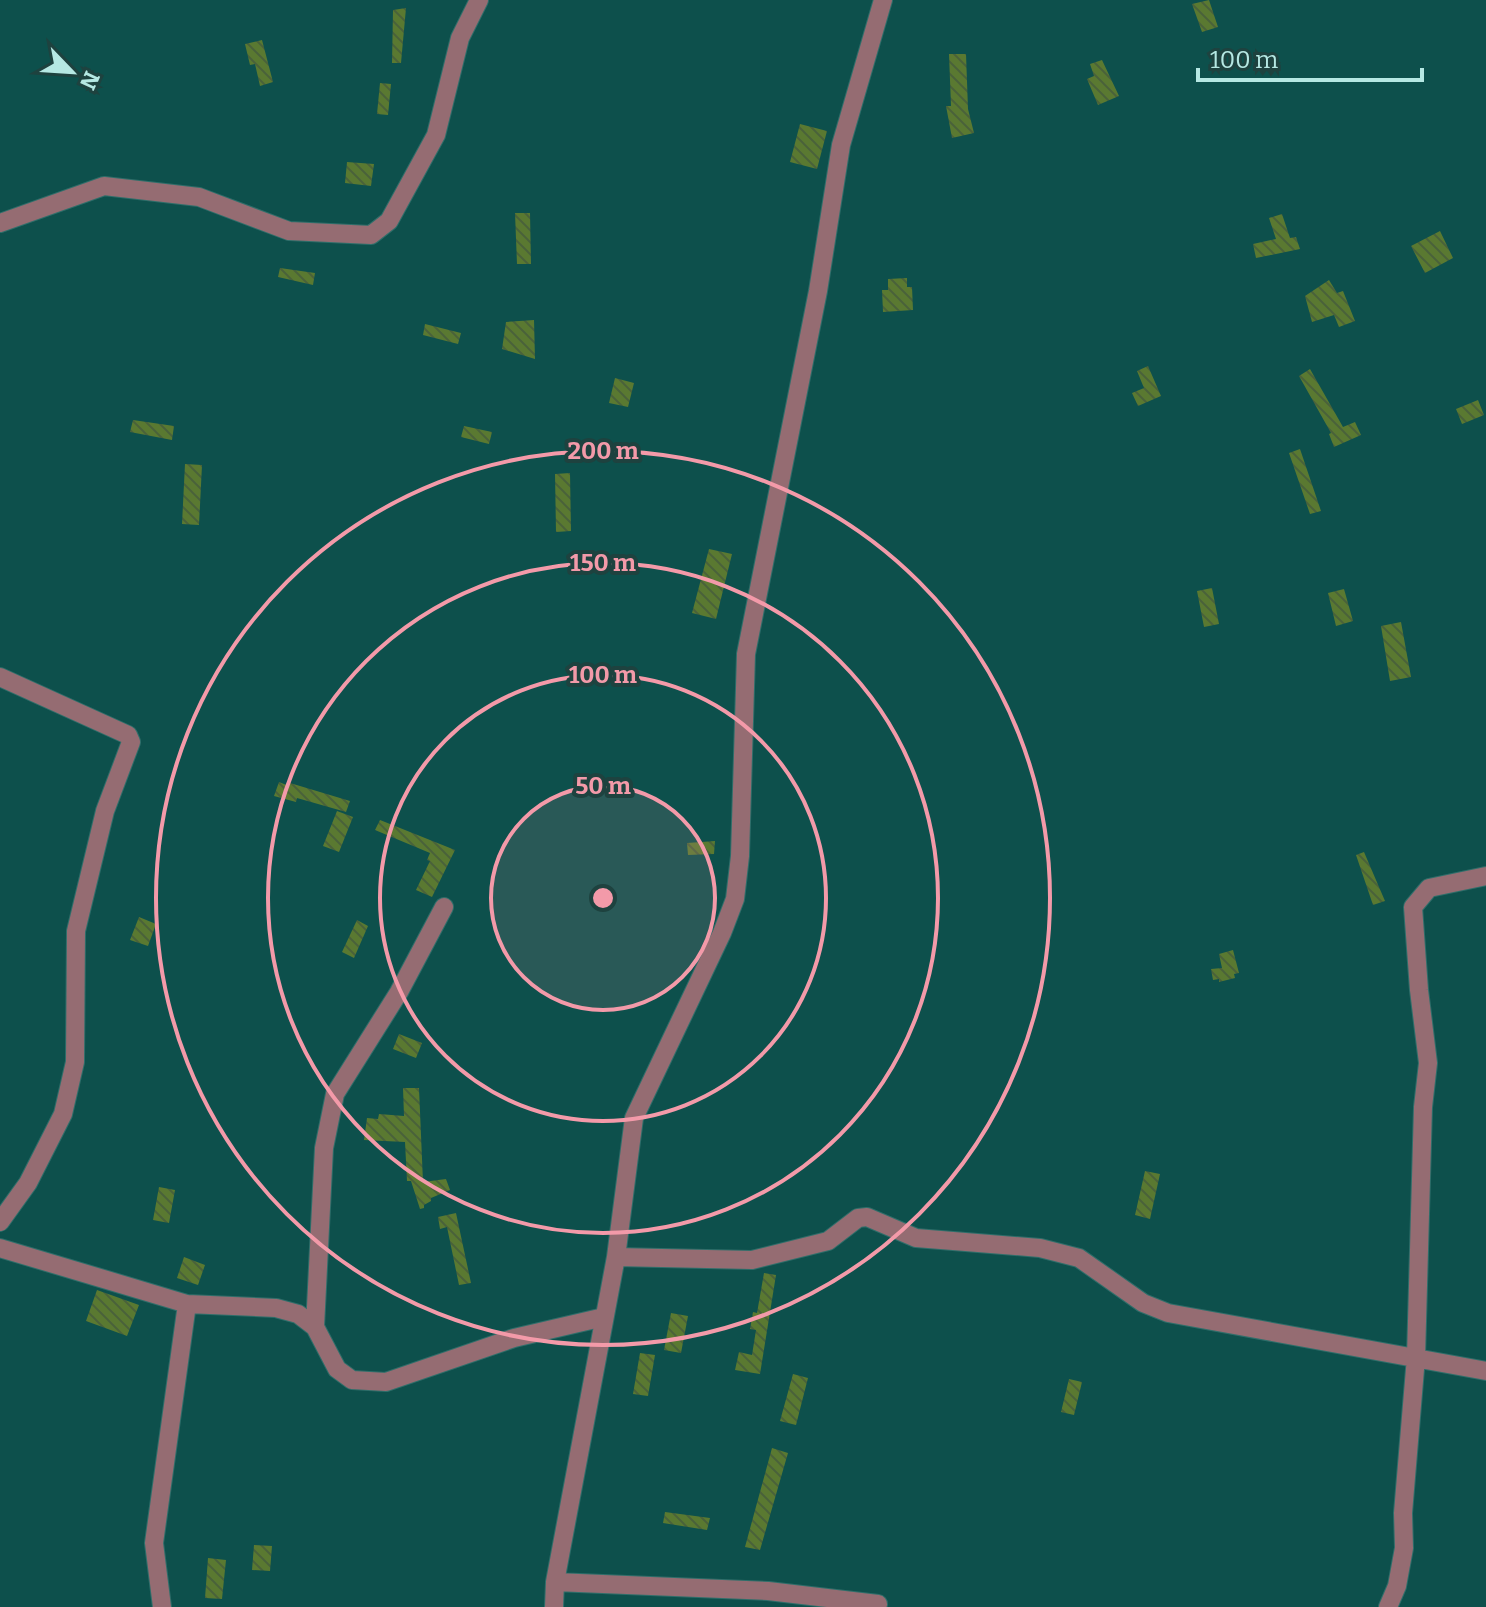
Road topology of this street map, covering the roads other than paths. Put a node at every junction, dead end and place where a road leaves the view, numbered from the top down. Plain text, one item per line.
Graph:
1 (479, 0) edge
2 (883, 0) edge
3 (0, 223) edge
4 (0, 677) edge
5 (1486, 876) edge
6 (444, 907) dead end
7 (0, 1222) edge
8 (0, 1248) edge
9 (616, 1257) junction
10 (187, 1304) junction
11 (604, 1317) junction
12 (315, 1327) junction
13 (1416, 1357) junction
14 (1486, 1371) edge
15 (555, 1582) junction
16 (878, 1604) dead end
17 (162, 1607) edge
18 (554, 1607) edge
19 (1388, 1607) edge

1 - 3 street
2 - 9 street
4 - 7 street
5 - 13 street
6 - 12 street
8 - 10 street
9 - 11 street
9 - 13 street
10 - 12 street
10 - 17 street
11 - 12 street
11 - 15 street
13 - 14 street
13 - 19 street
15 - 16 street
15 - 18 street

